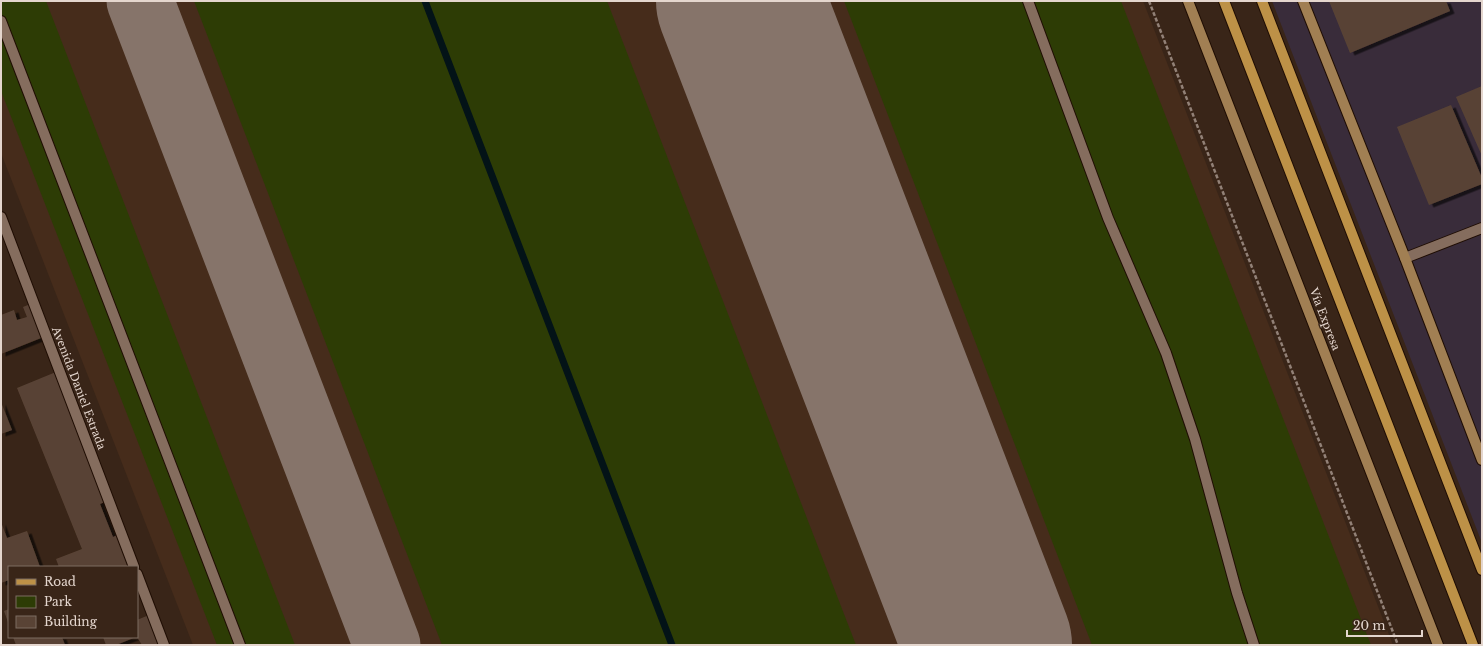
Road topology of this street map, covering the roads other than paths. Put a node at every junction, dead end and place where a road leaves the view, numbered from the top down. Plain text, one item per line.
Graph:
1 (1028, 1) edge
2 (1188, 1) edge
3 (1224, 1) edge
4 (1262, 1) edge
5 (1303, 1) edge
6 (1, 21) edge
7 (1, 217) edge
8 (1482, 228) edge
9 (4, 233) edge
10 (1405, 258) junction
11 (1482, 460) edge
12 (134, 566) edge
13 (1482, 570) edge
14 (138, 577) edge
15 (164, 645) edge
16 (240, 645) edge
17 (1254, 645) edge
18 (1438, 645) edge
19 (1473, 645) edge

1 - 17 street
2 - 18 main road, Vía Expresa
3 - 19 main road, Vía Expresa
4 - 13 main road
5 - 10 main road
6 - 16 street
7 - 9 street, Avenida Daniel Estrada
8 - 10 street
9 - 12 street, Avenida Daniel Estrada
10 - 11 main road
14 - 15 street

